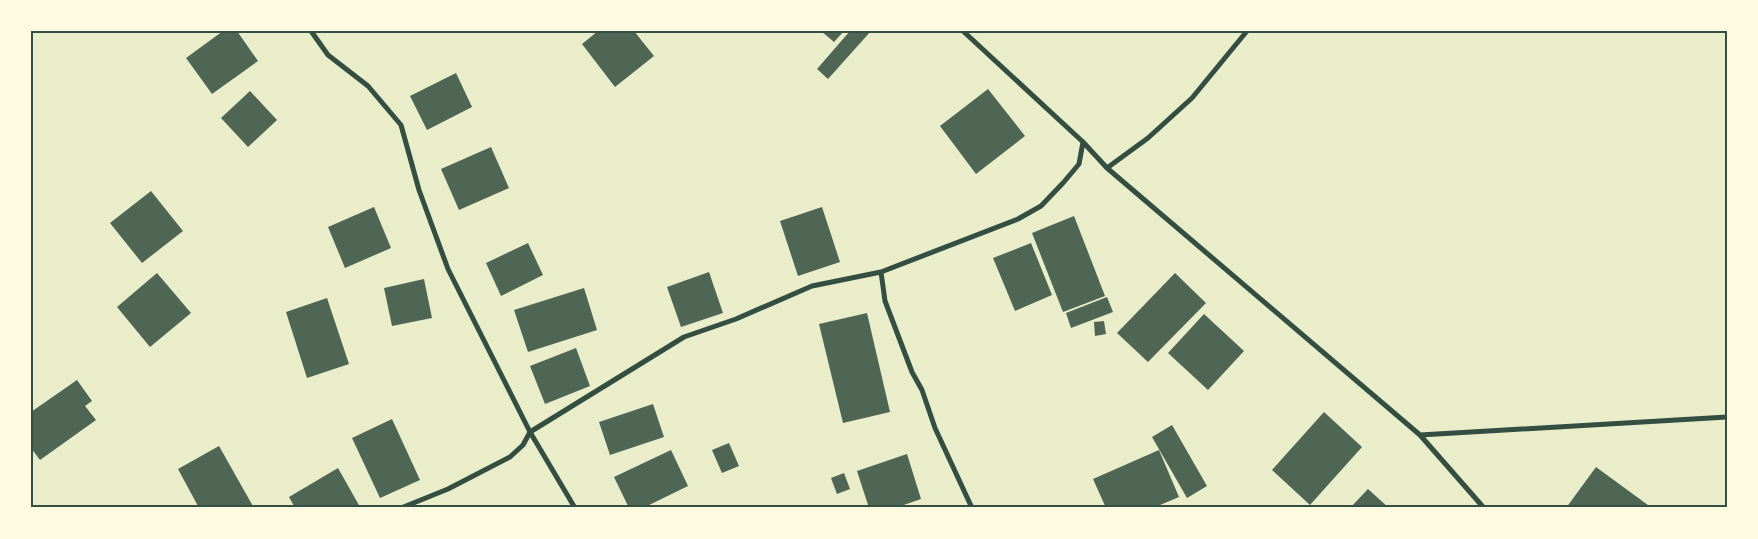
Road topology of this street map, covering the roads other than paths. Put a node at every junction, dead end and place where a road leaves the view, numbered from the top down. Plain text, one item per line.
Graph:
1 (310, 31) edge
2 (963, 31) edge
3 (1247, 31) edge
4 (1083, 142) junction
5 (1107, 168) junction
6 (881, 272) junction
7 (1727, 417) edge
8 (530, 432) junction
9 (1420, 435) junction
10 (401, 508) edge
11 (575, 508) edge
12 (972, 508) edge
13 (1484, 508) edge

1 - 8 street
2 - 4 street
3 - 5 street
4 - 5 street
4 - 6 street
5 - 9 street
6 - 8 street
6 - 12 street
7 - 9 street
8 - 10 street
8 - 11 street
9 - 13 street

